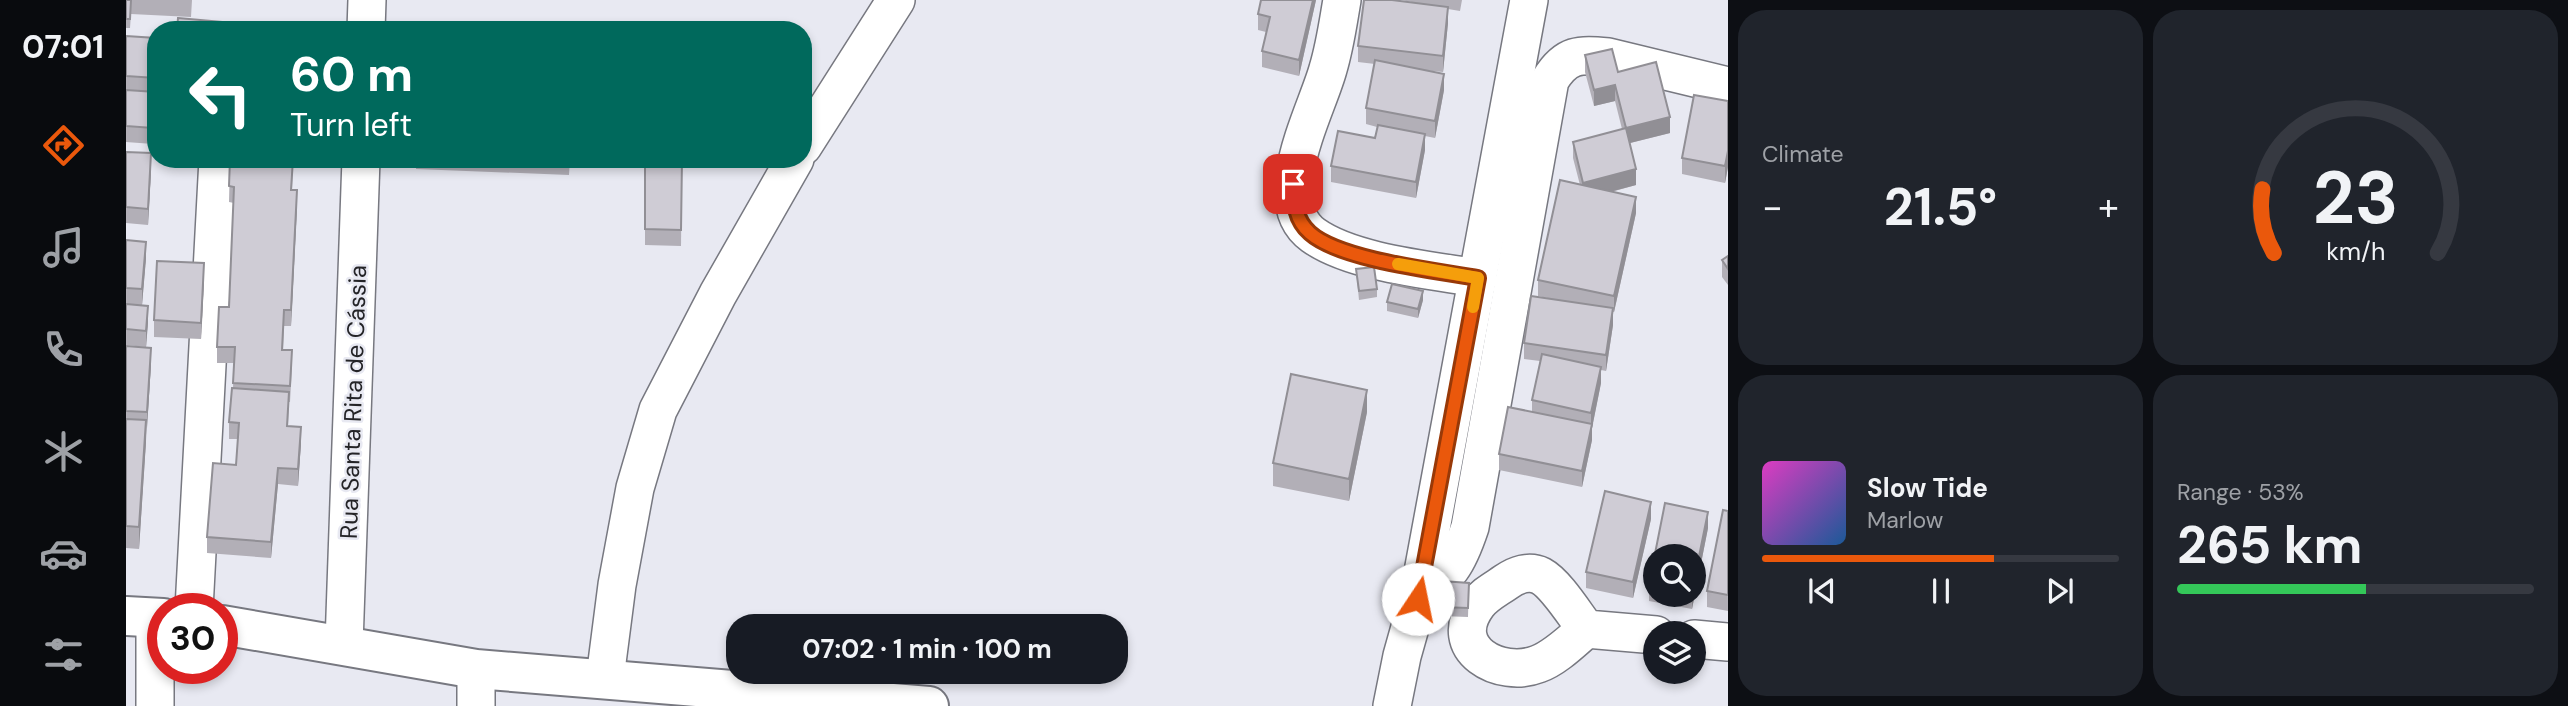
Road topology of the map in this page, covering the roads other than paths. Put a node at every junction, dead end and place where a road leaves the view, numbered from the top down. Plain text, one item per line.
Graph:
1 (367, 0) edge
2 (896, 0) edge
3 (1342, 0) edge
4 (1529, 0) edge
5 (366, 21) edge
6 (1728, 86) edge
7 (812, 132) edge
8 (218, 168) edge
9 (361, 168) edge
10 (790, 168) edge
11 (1478, 278) junction
12 (195, 593) edge
13 (1418, 599) junction
14 (238, 628) edge
15 (1586, 629) dead end
16 (1643, 634) edge
17 (1706, 640) edge
18 (1728, 642) edge
19 (344, 645) junction
20 (605, 678) junction
21 (153, 684) edge
22 (476, 687) edge
23 (796, 700) edge
24 (155, 706) edge
25 (929, 706) edge
26 (1392, 706) edge

1 - 5 street
2 - 7 street
3 - 11 street
4 - 11 street
6 - 13 street
8 - 12 street
9 - 19 street, Rua Santa Rita de Cássia
10 - 20 street
11 - 13 street
13 - 26 street
14 - 19 street
15 - 16 street
17 - 18 street
19 - 22 street
20 - 22 street
20 - 23 street
21 - 24 street
23 - 25 street

